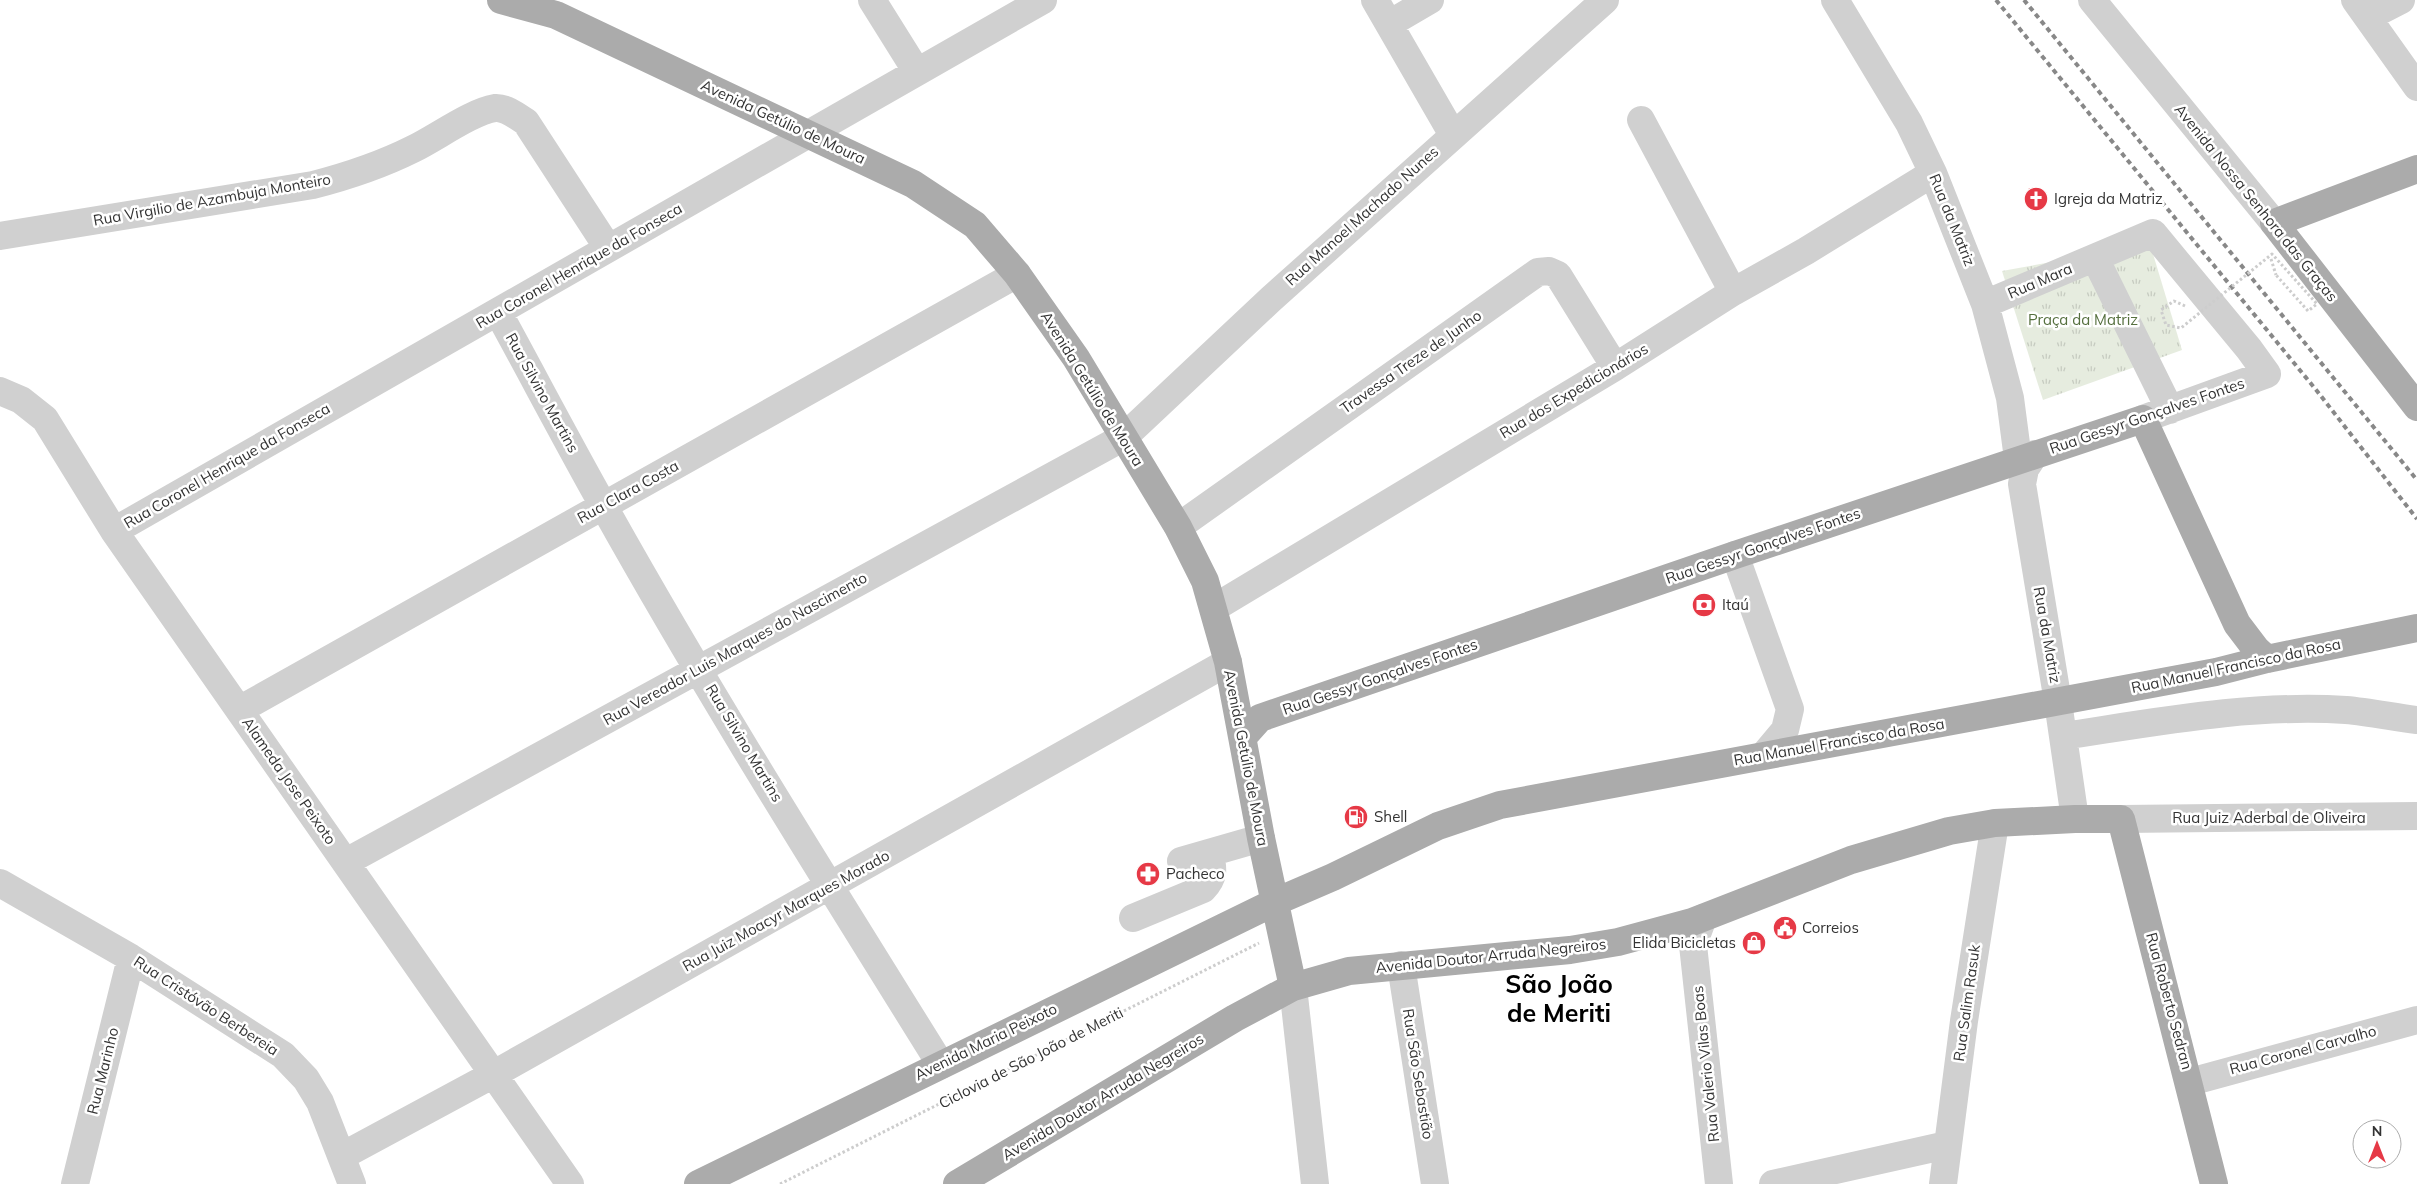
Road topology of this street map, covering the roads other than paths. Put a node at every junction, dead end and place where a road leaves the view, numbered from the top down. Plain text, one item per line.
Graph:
1 (501, 0) edge
2 (872, 0) edge
3 (1043, 0) edge
4 (1375, 0) edge
5 (1430, 0) edge
6 (1605, 0) edge
7 (1835, 0) edge
8 (2092, 0) edge
9 (2401, 0) edge
10 (2362, 9) edge
11 (1389, 24) junction
12 (917, 72) junction
13 (2417, 87) edge
14 (1641, 120) dead end
15 (810, 135) junction
16 (1453, 135) junction
17 (2417, 169) edge
18 (1933, 173) junction
19 (2274, 223) junction
20 (0, 236) edge
21 (608, 248) junction
22 (2095, 258) junction
23 (1017, 274) junction
24 (1733, 292) junction
25 (1985, 304) junction
26 (498, 312) junction
27 (1615, 367) junction
28 (2267, 374) joint
29 (0, 391) edge
30 (2417, 407) edge
31 (2170, 410) junction
32 (2143, 419) junction
33 (1124, 437) junction
34 (2026, 457) junction
35 (603, 506) junction
36 (1178, 527) junction
37 (114, 531) junction
38 (1735, 555) junction
39 (1214, 608) junction
40 (2237, 624) junction
41 (2417, 628) edge
42 (2267, 659) junction
43 (1228, 662) junction
44 (699, 668) junction
45 (2216, 672) junction
46 (2058, 702) junction
47 (239, 710) junction
48 (1247, 720) junction
49 (2417, 720) edge
50 (2063, 736) junction
51 (1764, 756) junction
52 (2417, 816) edge
53 (2075, 818) junction
54 (2121, 819) junction
55 (1995, 823) junction
56 (1261, 838) junction
57 (1210, 853) junction
58 (1181, 861) dead end
59 (346, 862) junction
60 (0, 883) edge
61 (830, 886) junction
62 (1275, 902) junction
63 (1133, 918) dead end
64 (1684, 936) junction
65 (131, 958) junction
66 (1401, 965) junction
67 (1293, 987) junction
68 (2414, 1027) edge
69 (940, 1064) junction
70 (494, 1074) junction
71 (2190, 1082) junction
72 (1947, 1145) junction
73 (342, 1156) junction
74 (75, 1184) edge
75 (352, 1184) edge
76 (570, 1184) edge
77 (698, 1184) edge
78 (956, 1184) edge
79 (1315, 1184) edge
80 (1435, 1184) edge
81 (1719, 1184) edge
82 (1773, 1184) edge
83 (1943, 1184) edge
84 (2214, 1184) edge

1 - 15 main road, Avenida Getúlio de Moura
2 - 12 street
3 - 12 street, Rua Coronel Henrique da Fonseca
4 - 11 street
5 - 11 street
6 - 16 street, Rua Manoel Machado Nunes
7 - 18 street, Rua da Matriz
8 - 19 street, Avenida Nossa Senhora das Graças
9 - 10 street
10 - 13 street
11 - 16 street
12 - 15 street, Rua Coronel Henrique da Fonseca
14 - 24 street
15 - 21 street, Rua Coronel Henrique da Fonseca
15 - 23 main road, Avenida Getúlio de Moura
16 - 33 street, Rua Manoel Machado Nunes
17 - 19 main road
18 - 24 street, Rua dos Expedicionários
18 - 25 street, Rua da Matriz
19 - 30 main road, Avenida Nossa Senhora das Graças
20 - 21 street, Rua Virgilio de Azambuja Monteiro
21 - 26 street, Rua Coronel Henrique da Fonseca
22 - 25 street, Rua Mara
22 - 28 street, Rua Mara
22 - 31 street
23 - 33 main road, Avenida Getúlio de Moura
23 - 35 street, Rua Clara Costa
24 - 27 street, Rua dos Expedicionários
25 - 34 street, Rua da Matriz
26 - 35 street, Rua Silvino Martins
26 - 37 street, Rua Coronel Henrique da Fonseca
27 - 36 street, Travessa Treze de Junho
27 - 39 street, Rua dos Expedicionários
28 - 31 street, Rua Gessyr Gonçalves Fontes
29 - 37 street, Alameda Jose Peixoto
31 - 32 street, Rua Gessyr Gonçalves Fontes
32 - 34 main road, Rua Gessyr Gonçalves Fontes
32 - 40 main road
33 - 36 main road, Avenida Getúlio de Moura
33 - 44 street, Rua Vereador Luis Marques do Nascimento
34 - 38 main road, Rua Gessyr Gonçalves Fontes
34 - 46 street, Rua da Matriz
35 - 44 street, Rua Silvino Martins
35 - 47 street, Rua Clara Costa
36 - 39 main road, Avenida Getúlio de Moura
37 - 47 street, Alameda Jose Peixoto
38 - 48 main road, Rua Gessyr Gonçalves Fontes
38 - 51 street
39 - 43 main road, Avenida Getúlio de Moura
40 - 42 main road
40 - 45 main road
41 - 42 main road, Rua Manuel Francisco da Rosa
42 - 45 main road, Rua Manuel Francisco da Rosa
43 - 48 main road, Avenida Getúlio de Moura
43 - 61 street, Rua Juiz Moacyr Marques Morado
44 - 59 street, Rua Vereador Luis Marques do Nascimento
44 - 61 street, Rua Silvino Martins
45 - 46 main road, Rua Manuel Francisco da Rosa
46 - 50 street, Rua da Matriz
46 - 51 main road, Rua Manuel Francisco da Rosa
47 - 59 street, Alameda Jose Peixoto
48 - 56 main road, Avenida Getúlio de Moura
49 - 50 street
50 - 53 street, Rua da Matriz
51 - 62 main road, Rua Manuel Francisco da Rosa
52 - 54 street, Rua Juiz Aderbal de Oliveira
53 - 54 main road, Avenida Doutor Arruda Negreiros
53 - 55 main road, Avenida Doutor Arruda Negreiros
54 - 71 main road, Rua Roberto Sedran
55 - 64 main road, Avenida Doutor Arruda Negreiros
55 - 72 street, Rua Salim Rasuk
56 - 57 street
56 - 62 main road, Avenida Getúlio de Moura
57 - 58 street
57 - 63 street
59 - 70 street, Alameda Jose Peixoto
60 - 65 street, Rua Cristóvão Berbereia
61 - 69 street, Rua Silvino Martins
61 - 70 street, Rua Juiz Moacyr Marques Morado
62 - 67 main road, Avenida Getúlio de Moura
62 - 69 main road, Avenida Maria Peixoto
64 - 66 main road, Avenida Doutor Arruda Negreiros
64 - 81 street, Rua Valerio Vilas Boas
65 - 73 street, Rua Cristóvão Berbereia
65 - 74 street, Rua Marinho
66 - 67 main road, Avenida Doutor Arruda Negreiros
66 - 80 street, Rua São Sebastião
67 - 78 main road, Avenida Doutor Arruda Negreiros
67 - 79 street
68 - 71 street, Rua Coronel Carvalho
69 - 77 main road, Avenida Maria Peixoto
70 - 73 street, Rua Juiz Moacyr Marques Morado
70 - 76 street, Alameda Jose Peixoto
71 - 84 main road, Rua Roberto Sedran
72 - 82 street
72 - 83 street, Rua Salim Rasuk
73 - 75 street, Rua Cristóvão Berbereia

